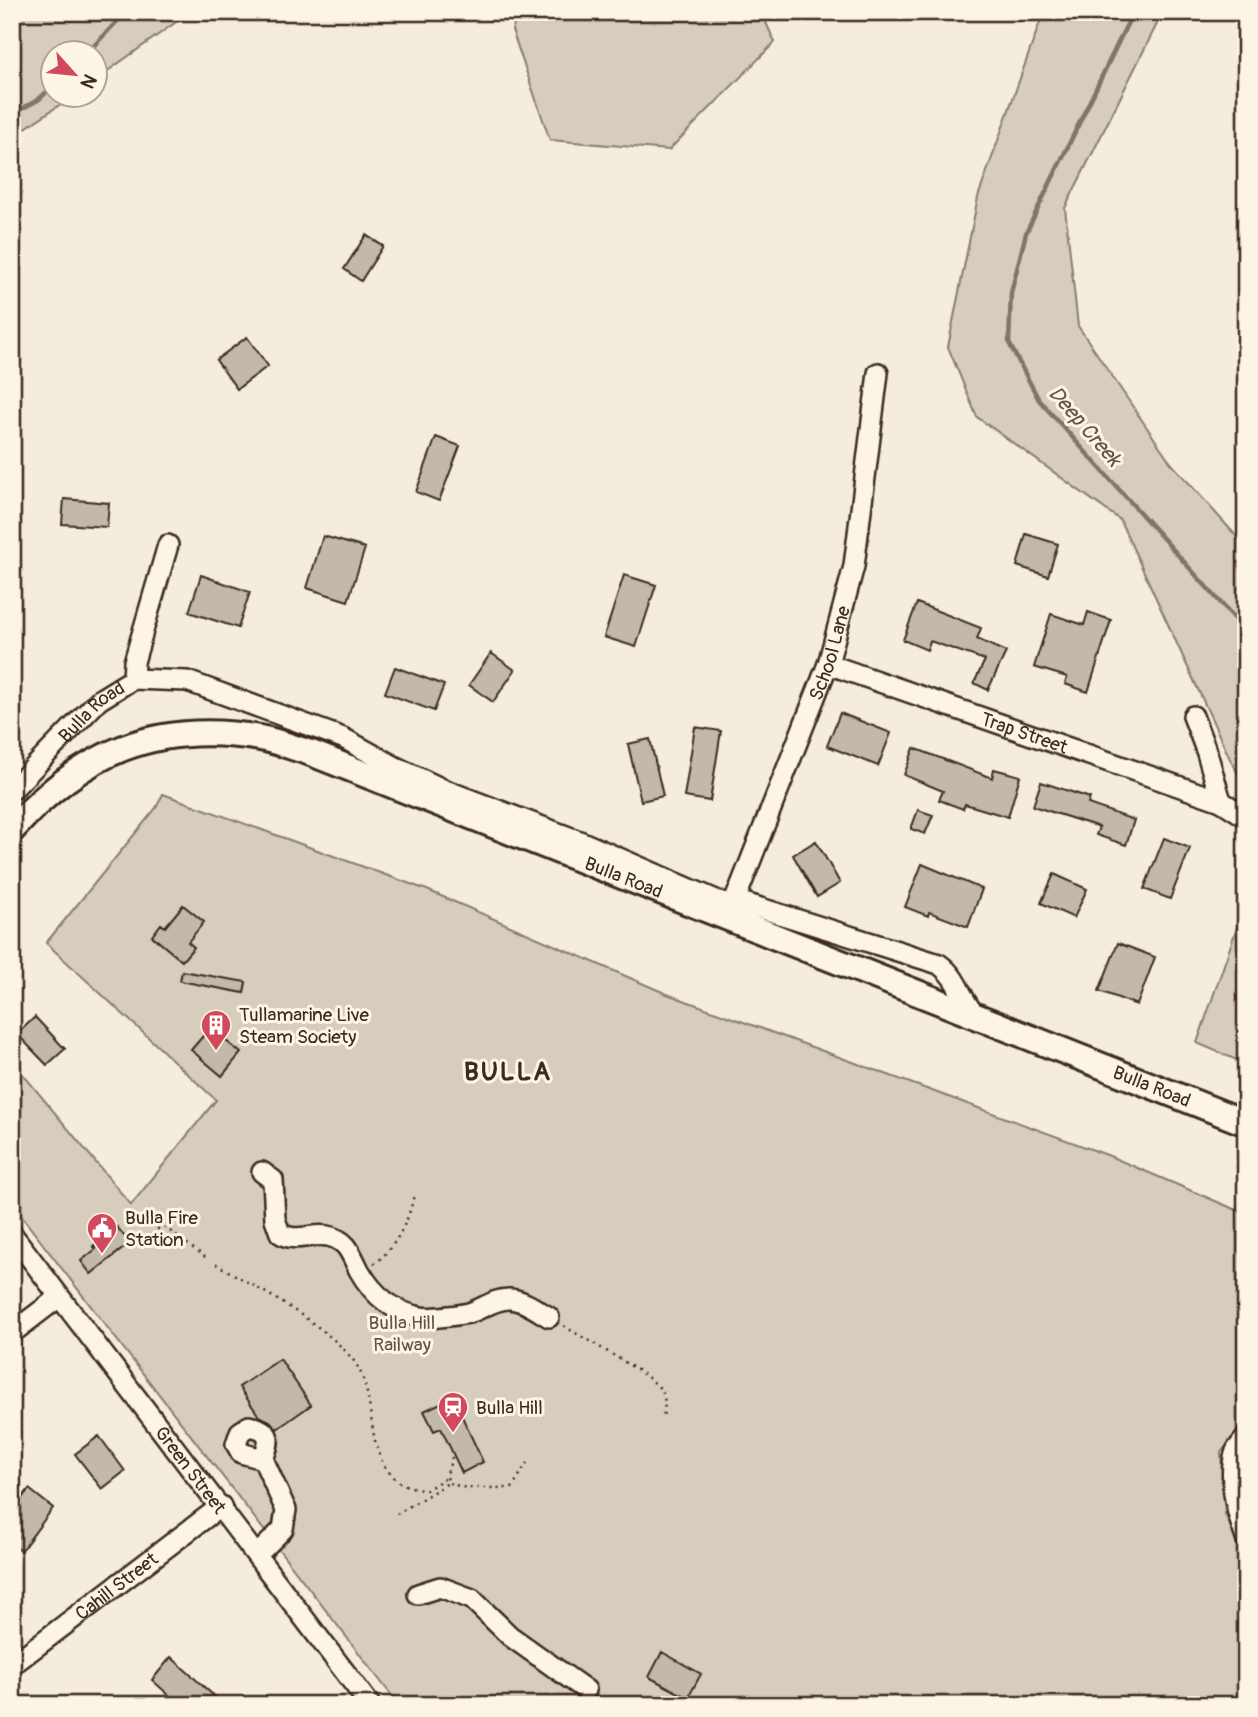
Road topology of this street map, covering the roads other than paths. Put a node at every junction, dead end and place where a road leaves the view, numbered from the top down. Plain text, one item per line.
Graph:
1 (878, 373) dead end
2 (168, 545) dead end
3 (828, 664) junction
4 (133, 679) junction
5 (1193, 716) dead end
6 (1207, 753) junction
7 (1182, 787) junction
8 (12, 790) edge
9 (1221, 800) junction
10 (1246, 817) edge
11 (12, 830) edge
12 (732, 909) junction
13 (939, 964) junction
14 (972, 978) dead end
15 (977, 1017) junction
16 (1246, 1123) edge
17 (262, 1172) dead end
18 (12, 1234) edge
19 (59, 1297) junction
20 (549, 1317) road end
21 (12, 1333) edge
22 (1246, 1438) edge
23 (263, 1459) dead end
24 (221, 1506) junction
25 (1246, 1538) edge
26 (257, 1555) junction
27 (418, 1594) dead end
28 (12, 1665) edge
29 (586, 1690) dead end
30 (370, 1705) edge

1 - 3 street, School Lane
2 - 4 street
3 - 7 street, Trap Street
3 - 12 street, School Lane
4 - 8 street, Bulla Road
4 - 12 street, Bulla Road
5 - 6 street
6 - 7 street
6 - 9 street
7 - 9 street, Trap Street
9 - 10 street, Trap Street
11 - 12 main road, Bulla Road
12 - 13 street
12 - 15 main road, Bulla Road
13 - 14 street
13 - 15 street
15 - 16 main road, Bulla Road
17 - 20 street
18 - 19 street, Green Street
19 - 21 street
19 - 24 street, Green Street
22 - 25 street
23 - 26 street
24 - 26 street, Green Street
24 - 28 street, Cahill Street
26 - 30 street, Green Street
27 - 29 street

